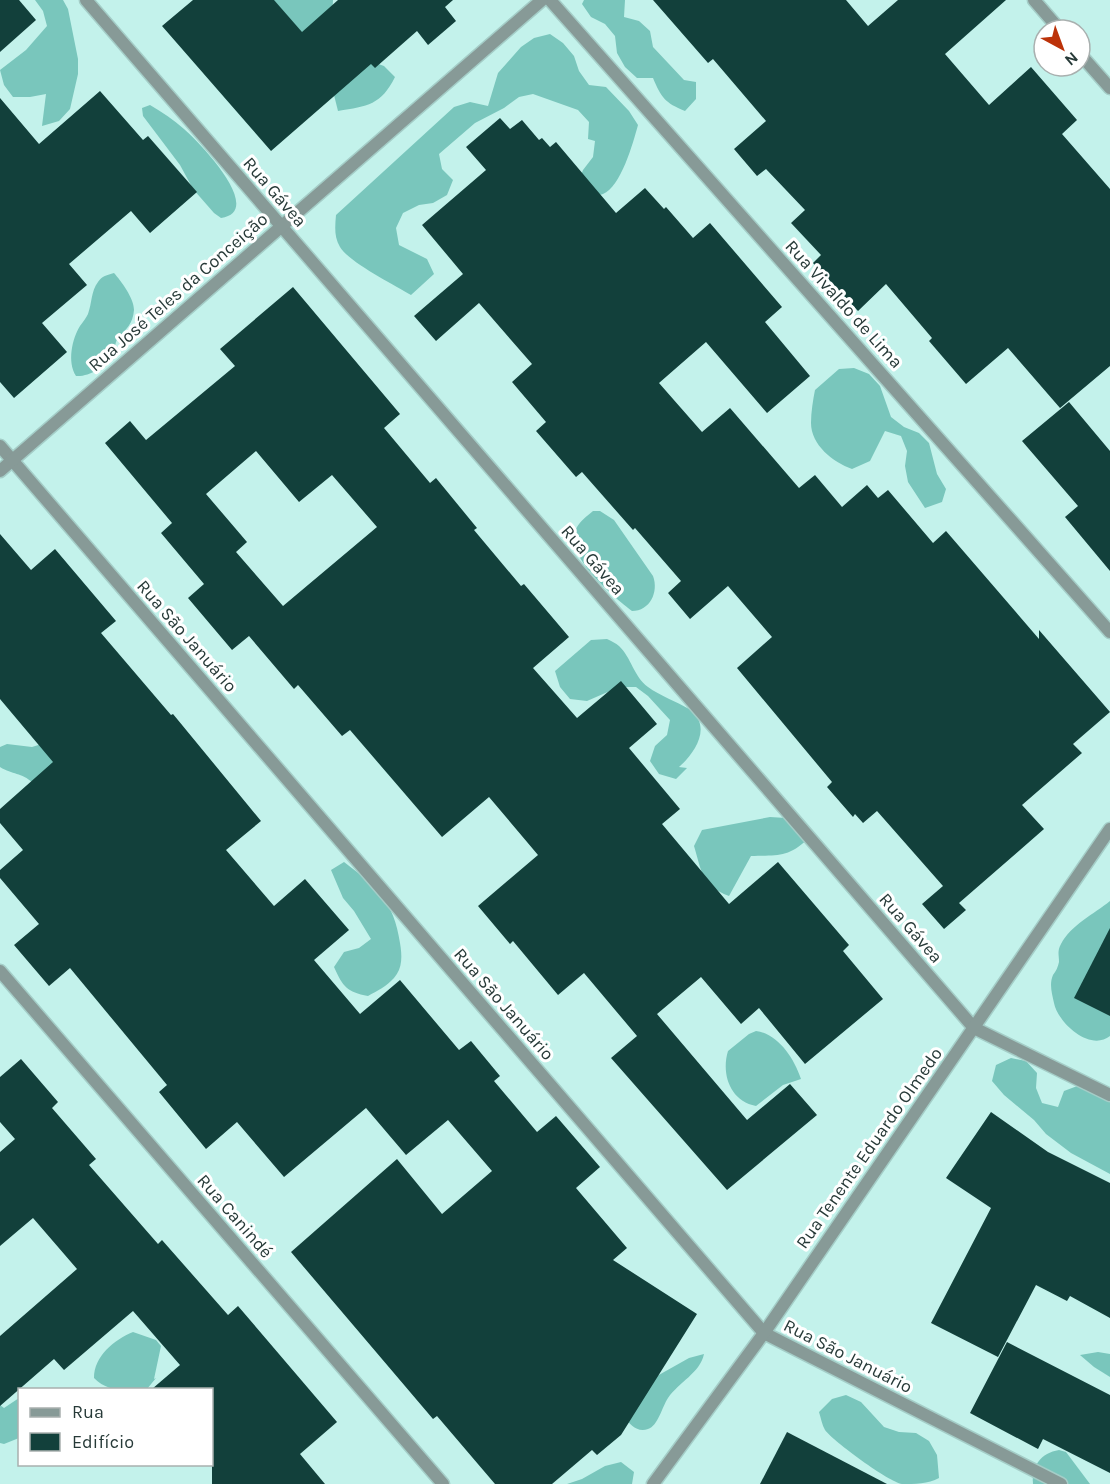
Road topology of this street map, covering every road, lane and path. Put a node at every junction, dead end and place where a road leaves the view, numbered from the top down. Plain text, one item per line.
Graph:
1 (86, 0) edge
2 (542, 0) edge
3 (550, 0) edge
4 (1034, 0) edge
5 (1050, 18) edge
6 (1092, 68) edge
7 (1110, 88) edge
8 (281, 226) junction
9 (0, 446) edge
10 (12, 460) junction
11 (0, 471) edge
12 (1110, 632) edge
13 (1110, 829) edge
14 (0, 971) edge
15 (974, 1028) junction
16 (1110, 1095) edge
17 (764, 1333) junction
18 (443, 1484) edge
19 (653, 1484) edge
20 (1061, 1484) edge

1 - 8 street, Rua Gávea
2 - 8 street, Rua José Teles da Conceição
3 - 12 street, Rua Vivaldo de Lima
4 - 5 street
6 - 7 street
8 - 10 street, Rua José Teles da Conceição
8 - 15 street, Rua Gávea
9 - 10 street, Rua São Januário
10 - 11 street, Rua José Teles da Conceição
10 - 17 street, Rua São Januário
13 - 15 street, Rua Tenente Eduardo Olmedo
14 - 18 street, Rua Canindé
15 - 16 street, Rua Gávea
15 - 17 street, Rua Tenente Eduardo Olmedo
17 - 19 street, Rua Tenente Eduardo Olmedo
17 - 20 street, Rua São Januário

